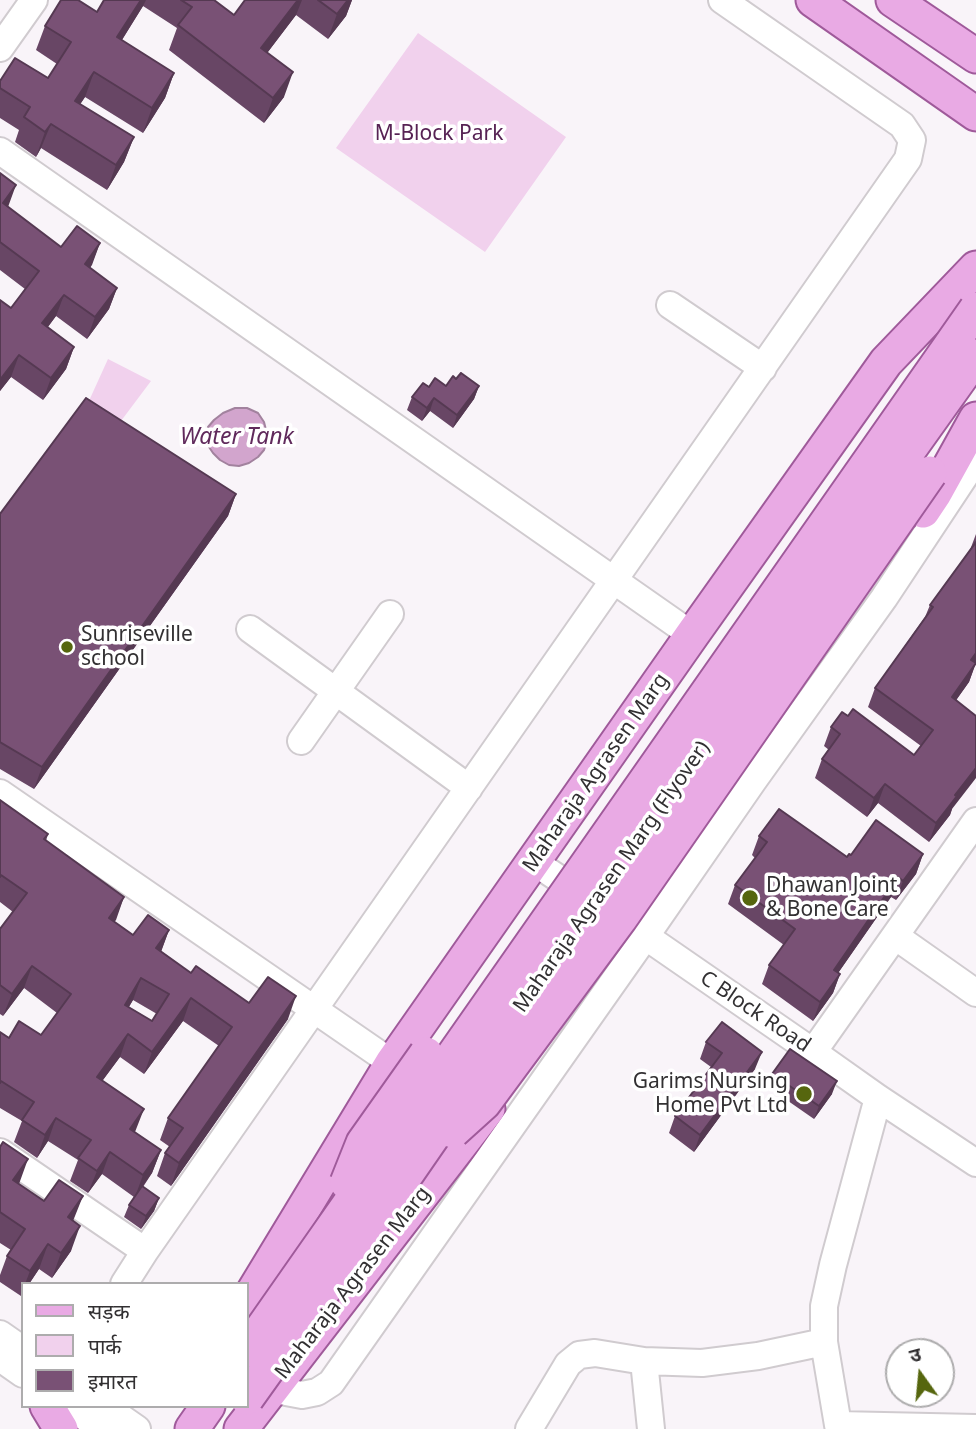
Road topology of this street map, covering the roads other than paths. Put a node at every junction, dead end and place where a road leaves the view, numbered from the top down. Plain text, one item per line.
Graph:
1 (34, 0) edge
2 (722, 0) edge
3 (813, 0) edge
4 (893, 0) edge
5 (0, 48) edge
6 (976, 56) edge
7 (976, 114) edge
8 (0, 151) edge
9 (976, 270) edge
10 (670, 305) dead end
11 (976, 309) edge
12 (976, 356) edge
13 (763, 368) junction
14 (976, 402) edge
15 (976, 419) edge
16 (976, 459) edge
17 (614, 580) junction
18 (390, 614) dead end
19 (250, 629) dead end
20 (692, 635) junction
21 (336, 691) junction
22 (301, 741) dead end
23 (469, 788) junction
24 (0, 793) edge
25 (976, 821) edge
26 (534, 862) junction
27 (638, 931) junction
28 (895, 936) junction
29 (976, 993) edge
30 (314, 1009) junction
31 (813, 1052) junction
32 (393, 1063) junction
33 (878, 1098) junction
34 (0, 1152) edge
35 (976, 1163) edge
36 (404, 1178) junction
37 (321, 1244) junction
38 (145, 1251) junction
39 (125, 1282) edge
40 (248, 1300) edge
41 (0, 1334) edge
42 (824, 1342) junction
43 (21, 1349) edge
44 (248, 1349) edge
45 (0, 1358) edge
46 (644, 1361) junction
47 (21, 1373) edge
48 (259, 1394) edge
49 (48, 1408) edge
50 (72, 1408) edge
51 (107, 1408) edge
52 (180, 1408) edge
53 (207, 1408) edge
54 (240, 1408) edge
55 (838, 1427) edge
56 (976, 1428) edge
57 (61, 1429) edge
58 (103, 1429) edge
59 (137, 1429) edge
60 (166, 1429) edge
61 (192, 1429) edge
62 (225, 1429) edge
63 (241, 1429) edge
64 (529, 1429) edge
65 (651, 1429) edge

1 - 5 street
2 - 13 street
3 - 7 main road
4 - 6 main road
8 - 17 street
9 - 20 main road, Maharaja Agrasen Marg
9 - 37 main road, bridge
10 - 13 street
11 - 37 main road, Maharaja Agrasen Marg (Flyover), bridge
12 - 36 main road, Maharaja Agrasen Marg (Flyover), bridge
13 - 17 street
14 - 36 main road, bridge
15 - 27 main road, Maharaja Agrasen Marg
16 - 27 street
17 - 20 street
17 - 23 street
18 - 21 street
19 - 21 street
20 - 26 main road, Maharaja Agrasen Marg
21 - 22 street
21 - 23 street
23 - 30 street
24 - 30 street
25 - 28 street
26 - 27 street, C Block Road
26 - 32 main road, Maharaja Agrasen Marg
27 - 31 street, C Block Road
27 - 48 main road, Maharaja Agrasen Marg
27 - 48 street
28 - 29 street
28 - 31 street
30 - 32 street
30 - 38 street
31 - 33 street, C Block Road
32 - 40 main road, Maharaja Agrasen Marg
33 - 35 street, C Block Road
33 - 42 street
34 - 38 street
36 - 48 main road, Maharaja Agrasen Marg (Flyover), bridge
37 - 44 main road, Maharaja Agrasen Marg (Flyover), bridge
38 - 39 street
41 - 43 street
42 - 46 street
42 - 55 street
45 - 47 street
46 - 64 street
46 - 65 street
48 - 63 main road, Maharaja Agrasen Marg
49 - 57 main road
50 - 58 street
51 - 59 street
52 - 60 main road
53 - 61 main road
54 - 62 main road
55 - 56 street

